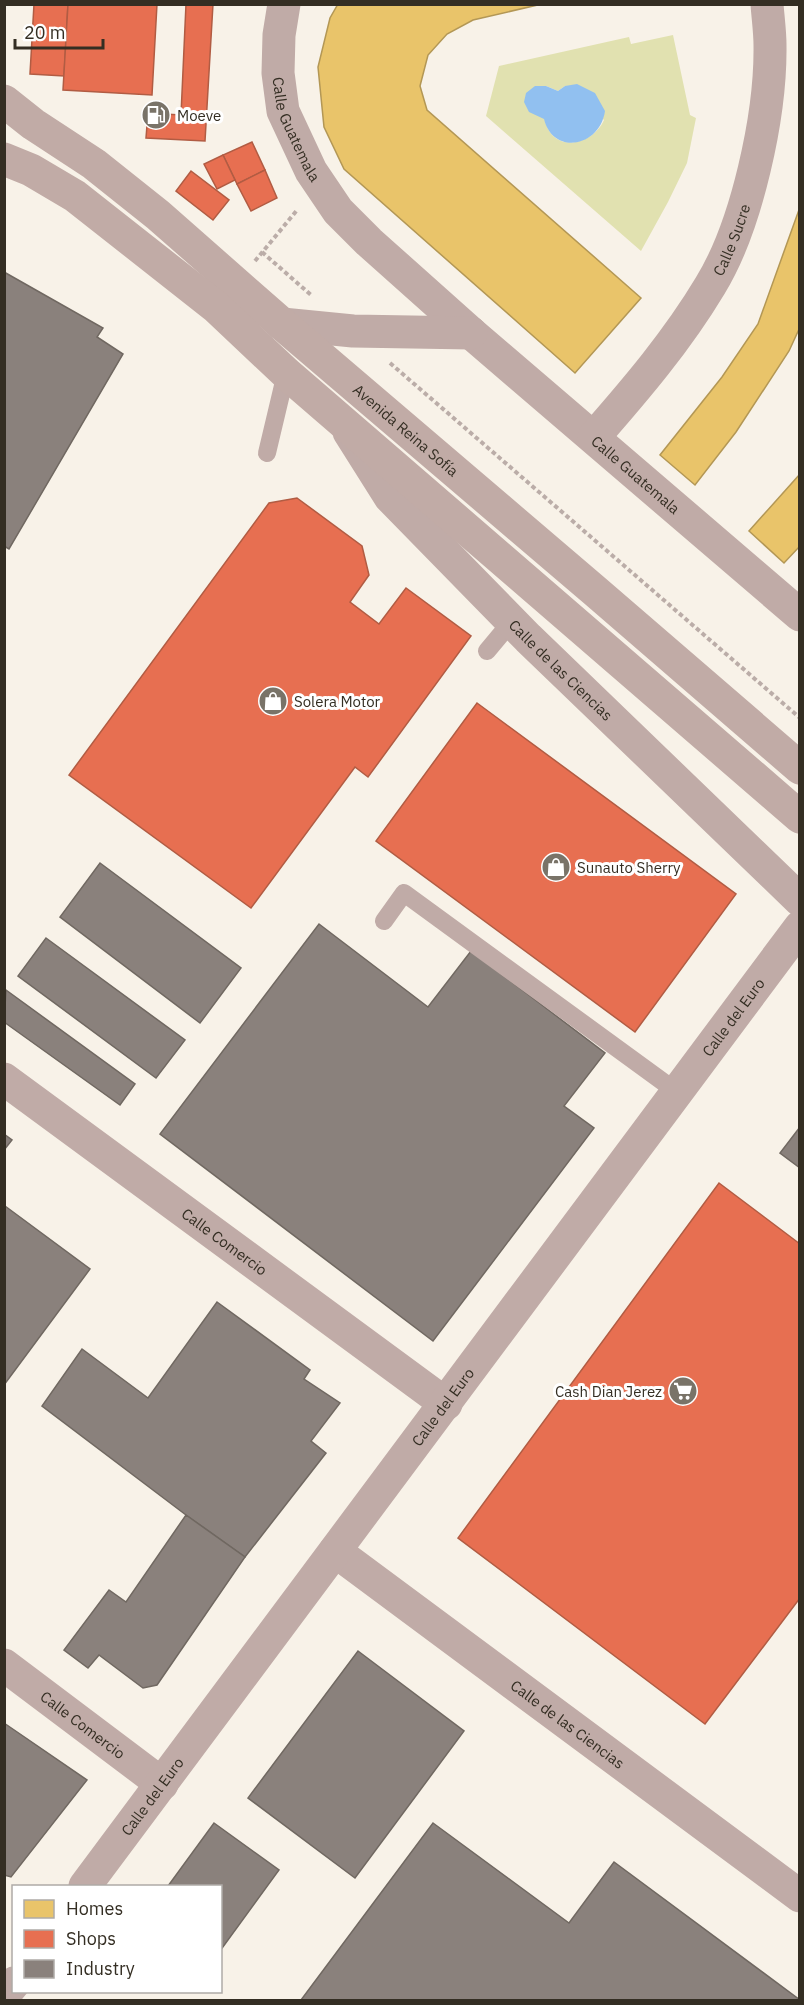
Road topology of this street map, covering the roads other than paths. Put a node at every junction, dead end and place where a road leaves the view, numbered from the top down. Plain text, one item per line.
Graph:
1 (284, 4) edge
2 (767, 4) edge
3 (4, 101) edge
4 (4, 159) edge
5 (282, 324) junction
6 (471, 333) junction
7 (286, 373) junction
8 (341, 421) junction
9 (594, 437) junction
10 (267, 453) dead end
11 (800, 615) edge
12 (512, 621) junction
13 (487, 651) dead end
14 (800, 768) edge
15 (800, 817) edge
16 (800, 900) edge
17 (384, 921) dead end
18 (800, 927) edge
19 (4, 1080) edge
20 (677, 1092) junction
21 (446, 1404) junction
22 (335, 1551) junction
23 (4, 1665) edge
24 (162, 1784) junction
25 (86, 1885) edge
26 (800, 1896) edge

1 - 6 street, Calle Guatemala
2 - 9 street, Calle Sucre
3 - 5 main road, Avenida Reina Sofía
4 - 7 main road
5 - 6 street
5 - 14 main road, Avenida Reina Sofía
6 - 9 street, Calle Guatemala
7 - 8 main road
7 - 10 lane
8 - 12 street, Calle de las Ciencias
8 - 15 main road
9 - 11 street, Calle Guatemala
12 - 13 lane
12 - 16 street, Calle de las Ciencias
17 - 20 lane
18 - 20 street, Calle del Euro
19 - 21 street, Calle Comercio
20 - 21 street, Calle del Euro
21 - 22 street, Calle del Euro
22 - 24 street, Calle del Euro
22 - 26 street, Calle de las Ciencias
23 - 24 street, Calle Comercio
24 - 25 street, Calle del Euro

